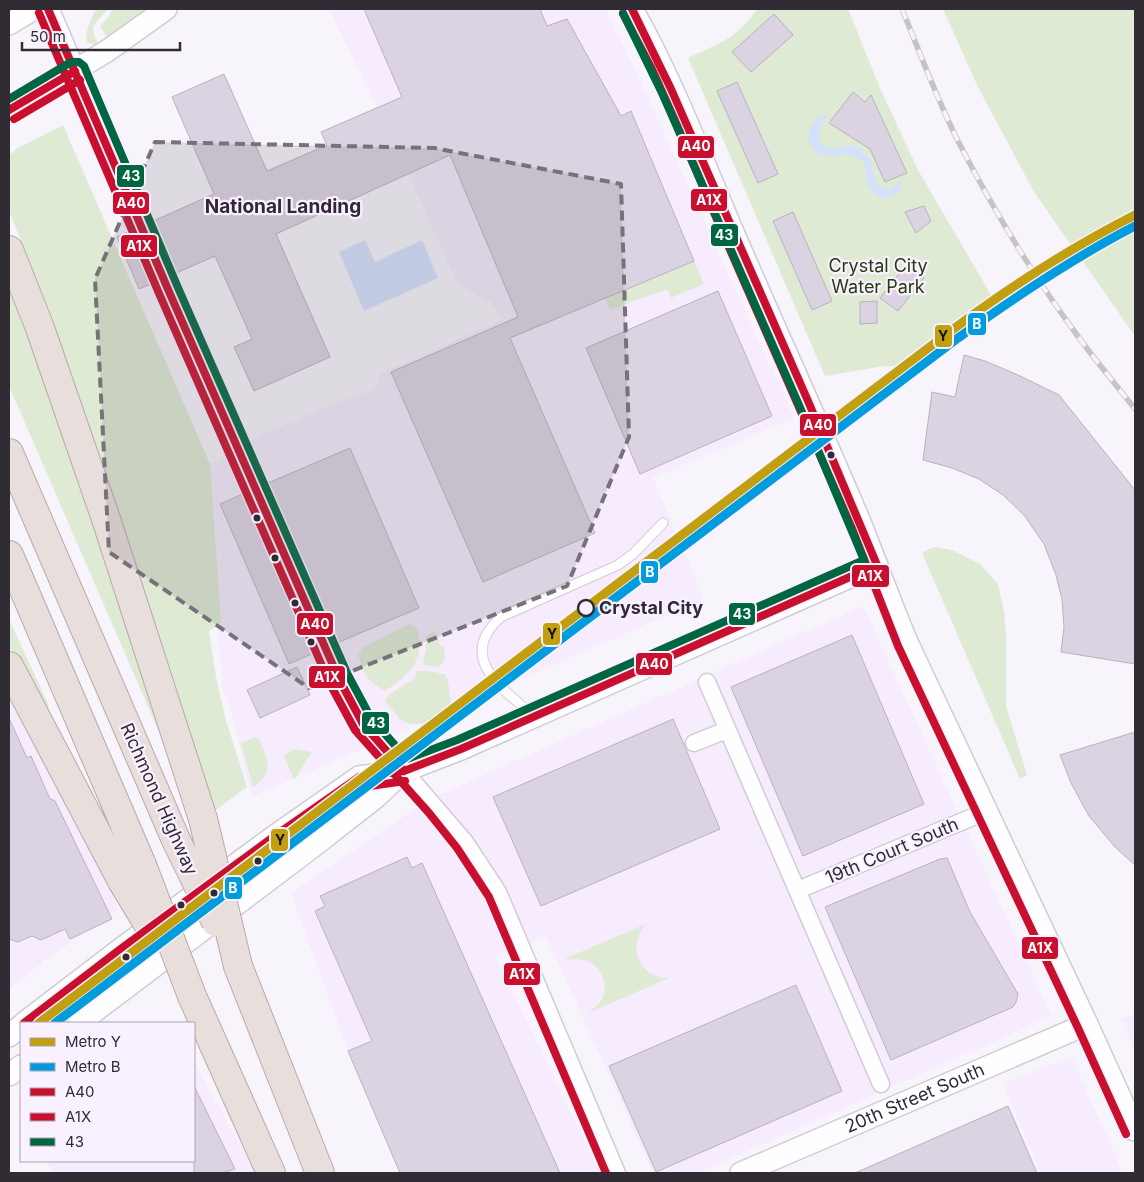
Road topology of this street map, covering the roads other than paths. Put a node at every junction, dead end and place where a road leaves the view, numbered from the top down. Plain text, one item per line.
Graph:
1 (34, 9) edge
2 (48, 9) edge
3 (166, 9) edge
4 (632, 9) edge
5 (9, 24) edge
6 (75, 71) junction
7 (9, 110) edge
8 (141, 226) tunnel mouth
9 (9, 250) edge
10 (163, 279) tunnel mouth
11 (9, 453) edge
12 (256, 488) tunnel mouth
13 (662, 523) dead end
14 (9, 555) edge
15 (877, 565) junction
16 (326, 648) tunnel mouth
17 (9, 666) edge
18 (707, 682) dead end
19 (534, 716) junction
20 (727, 730) junction
21 (694, 744) dead end
22 (404, 771) junction
23 (987, 811) junction
24 (132, 873) junction
25 (798, 890) junction
26 (238, 966) junction
27 (25, 1022) edge
28 (80, 1022) edge
29 (1087, 1024) junction
30 (20, 1027) edge
31 (9, 1036) edge
32 (20, 1067) edge
33 (9, 1075) edge
34 (881, 1084) dead end
35 (1135, 1127) edge
36 (271, 1173) edge
37 (320, 1173) edge
38 (617, 1173) edge
39 (741, 1173) edge

1 - 5 street
2 - 6 street
3 - 6 street
4 - 15 street
6 - 7 street
6 - 8 street
9 - 26 highway, bridge
10 - 12 street
11 - 26 highway, Richmond Highway, bridge
13 - 19 lane
14 - 24 highway
15 - 19 street
15 - 23 street
16 - 22 street
17 - 24 highway
18 - 20 street
19 - 22 street
20 - 21 street
20 - 25 street
22 - 27 street
22 - 28 street
22 - 38 street
23 - 25 street, 19th Court South
23 - 29 street
24 - 36 highway, bridge
25 - 34 street
26 - 37 highway, Richmond Highway
29 - 35 street
29 - 39 street, 20th Street South
30 - 31 street
32 - 33 street

